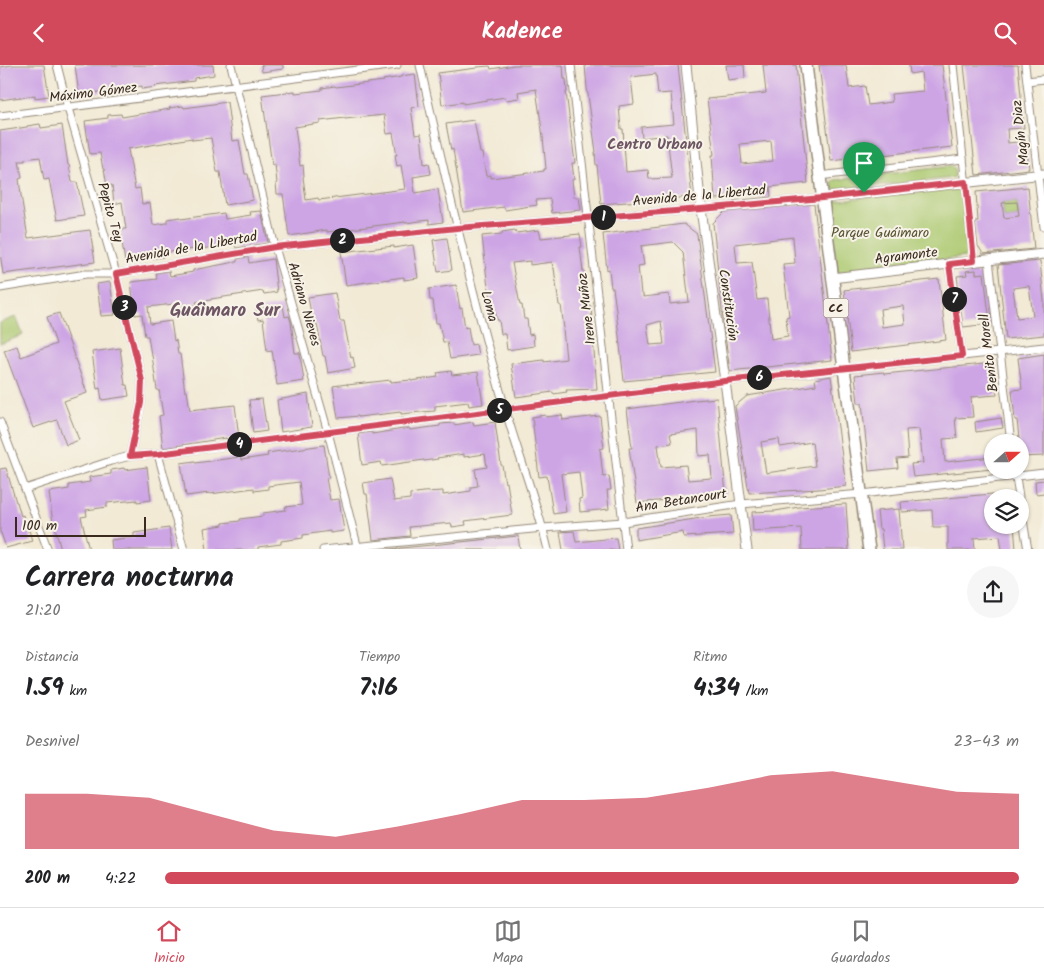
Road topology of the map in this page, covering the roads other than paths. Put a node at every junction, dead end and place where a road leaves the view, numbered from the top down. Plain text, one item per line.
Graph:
1 (57, 65) edge
2 (231, 65) edge
3 (397, 65) edge
4 (420, 65) edge
5 (571, 65) edge
6 (686, 65) edge
7 (806, 65) edge
8 (953, 65) edge
9 (1025, 65) edge
10 (1044, 79) edge
11 (1027, 81) junction
12 (235, 86) junction
13 (68, 108) junction
14 (0, 116) edge
15 (964, 159) junction
16 (1041, 174) edge
17 (819, 176) junction
18 (966, 182) junction
19 (822, 198) junction
20 (701, 209) junction
21 (588, 218) junction
22 (1044, 227) edge
23 (457, 228) junction
24 (275, 247) junction
25 (1044, 254) edge
26 (989, 260) junction
27 (974, 261) junction
28 (949, 264) junction
29 (116, 274) junction
30 (832, 277) junction
31 (0, 288) edge
32 (1044, 347) edge
33 (1001, 351) junction
34 (962, 356) junction
35 (844, 369) junction
36 (725, 381) junction
37 (609, 395) junction
38 (505, 409) junction
39 (0, 422) edge
40 (328, 432) junction
41 (1011, 434) edge
42 (158, 454) junction
43 (130, 456) junction
44 (1029, 473) edge
45 (1044, 473) edge
46 (984, 477) edge
47 (25, 489) junction
48 (862, 494) junction
49 (741, 504) junction
50 (623, 522) junction
51 (543, 527) junction
52 (1025, 534) edge
53 (358, 547) edge
54 (48, 549) edge
55 (184, 549) edge
56 (322, 549) edge
57 (548, 549) edge
58 (626, 549) edge
59 (747, 549) edge
60 (869, 549) edge
61 (1028, 549) edge

1 - 13 street, Pepito Tey
2 - 12 street, Adriano Nieves
3 - 12 street, Máximo Gómez
4 - 23 street, Loma
5 - 21 street, Irene Muñoz
6 - 20 street, Constitución
7 - 17 highway, CC
8 - 15 street
9 - 11 street, Magín Diaz
10 - 11 street
11 - 16 street, Magín Diaz
12 - 13 street, Máximo Gómez
12 - 24 street, Adriano Nieves
13 - 14 street, Máximo Gómez
13 - 29 street, Pepito Tey
15 - 17 street
15 - 18 street
16 - 18 street, Avenida de la Libertad
16 - 22 street, Magín Diaz
17 - 19 highway, CC
18 - 19 street, Avenida de la Libertad
18 - 27 street
19 - 20 street, Avenida de la Libertad
19 - 30 highway, CC
20 - 21 street, Avenida de la Libertad
20 - 36 street, Constitución
21 - 23 street, Avenida de la Libertad
21 - 37 street, Irene Muñoz
23 - 24 street, Avenida de la Libertad
23 - 38 street, Loma
24 - 29 street, Avenida de la Libertad
24 - 40 street, Adriano Nieves
25 - 26 street, Agramonte
26 - 27 street, Agramonte
26 - 33 street, Benito Morell
27 - 28 street, Agramonte
28 - 30 street, Agramonte
28 - 34 street
29 - 31 street, Avenida de la Libertad
29 - 43 street, Pepito Tey
30 - 35 highway, CC
32 - 33 street
33 - 34 street
33 - 41 street, Benito Morell
34 - 35 street
35 - 36 street
35 - 48 highway, CC
36 - 37 street
36 - 49 street, Constitución
37 - 38 street
37 - 50 street, Irene Muñoz
38 - 40 street
38 - 51 street, Loma
39 - 47 street
40 - 42 street
40 - 53 street, Adriano Nieves
42 - 43 street
42 - 55 street
43 - 47 street
44 - 45 street, Ana Betancourt
46 - 48 street, Ana Betancourt
47 - 54 street
48 - 49 street, Ana Betancourt
48 - 60 highway, CC
49 - 50 street, Ana Betancourt
49 - 59 street, Constitución
50 - 51 street, Ana Betancourt
50 - 58 street, Irene Muñoz
51 - 53 street, Ana Betancourt
51 - 57 street, Loma
52 - 61 street
53 - 56 street, Ana Betancourt

